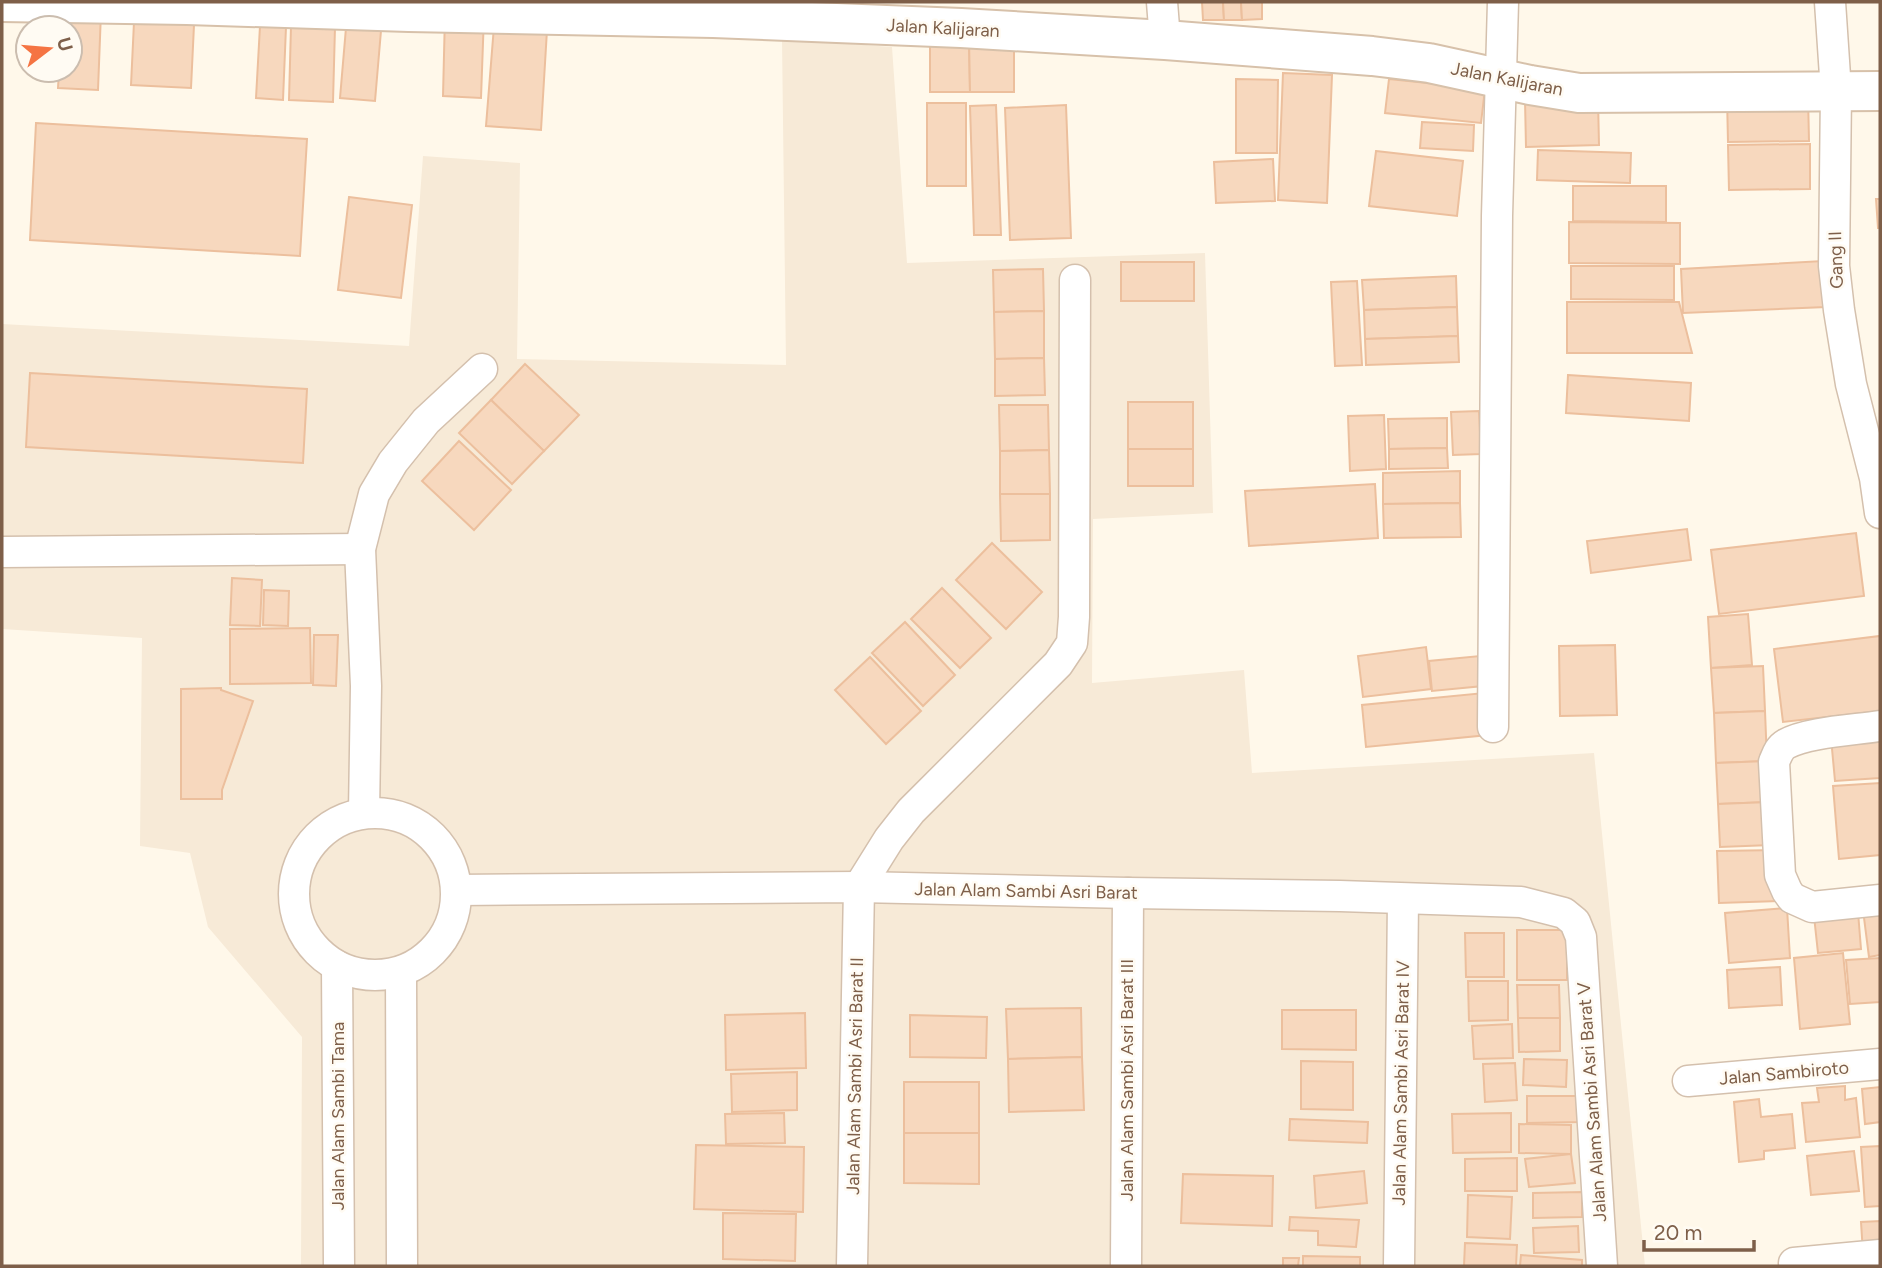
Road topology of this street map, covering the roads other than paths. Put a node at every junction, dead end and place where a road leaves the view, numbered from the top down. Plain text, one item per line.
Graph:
1 (2, 2) edge
2 (1161, 2) edge
3 (1503, 2) edge
4 (1830, 2) edge
5 (1165, 40) junction
6 (1500, 78) junction
7 (1836, 92) junction
8 (1880, 92) edge
9 (1075, 280) dead end
10 (482, 369) dead end
11 (1880, 513) edge
12 (360, 549) junction
13 (2, 552) edge
14 (1880, 726) edge
15 (1493, 727) dead end
16 (364, 813) junction
17 (859, 887) junction
18 (457, 890) junction
19 (1128, 893) junction
20 (1403, 899) junction
21 (1880, 900) edge
22 (1581, 937) joint
23 (337, 966) junction
24 (401, 972) junction
25 (1880, 1064) edge
26 (1688, 1081) dead end
27 (1880, 1255) edge
28 (1813, 1263) edge
29 (339, 1266) edge
30 (402, 1266) edge
31 (852, 1266) edge
32 (1126, 1266) edge
33 (1399, 1266) edge
34 (1602, 1266) edge

1 - 5 street, Jalan Kalijaran
2 - 5 street
3 - 6 street
4 - 7 street, Gang II
5 - 6 street, Jalan Kalijaran
6 - 7 street, Jalan Kalijaran
6 - 15 street
7 - 8 street, Jalan Kalijaran
7 - 11 street, Gang II
9 - 17 street
10 - 12 street
12 - 13 street
12 - 16 street
14 - 21 street
16 - 18 street
16 - 23 street
17 - 18 street, Jalan Alam Sambi Asri Barat
17 - 19 street, Jalan Alam Sambi Asri Barat
17 - 31 street, Jalan Alam Sambi Asri Barat II
18 - 24 street
19 - 20 street, Jalan Alam Sambi Asri Barat
19 - 32 street, Jalan Alam Sambi Asri Barat III
20 - 22 street, Jalan Alam Sambi Asri Barat
20 - 33 street, Jalan Alam Sambi Asri Barat IV
22 - 34 street, Jalan Alam Sambi Asri Barat V
23 - 24 street
23 - 29 street, Jalan Alam Sambi Tama
24 - 30 street
25 - 26 street, Jalan Sambiroto
27 - 28 street

